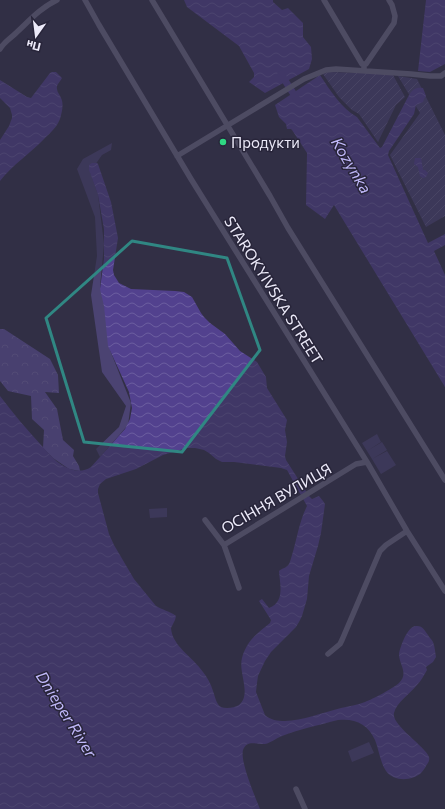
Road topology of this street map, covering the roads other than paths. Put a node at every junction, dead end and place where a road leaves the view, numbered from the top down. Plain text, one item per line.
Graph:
1 (57, 0) edge
2 (85, 0) edge
3 (152, 0) edge
4 (324, 0) edge
5 (389, 0) edge
6 (11, 37) junction
7 (0, 43) edge
8 (0, 49) edge
9 (364, 64) junction
10 (364, 71) junction
11 (445, 73) edge
12 (228, 126) junction
13 (177, 156) junction
14 (367, 462) junction
15 (445, 480) edge
16 (205, 520) dead end
17 (407, 531) junction
18 (224, 545) junction
19 (239, 588) dead end
20 (444, 588) edge
21 (328, 654) dead end
22 (296, 789) dead end
23 (305, 809) edge

1 - 6 street
2 - 13 street, STAROKYIVSKA STREET
3 - 12 street
4 - 9 street
5 - 9 street
6 - 7 street
6 - 8 street
9 - 10 street
10 - 11 street
10 - 12 street
12 - 13 street
12 - 15 street
13 - 14 street, STAROKYIVSKA STREET
14 - 17 street, STAROKYIVSKA STREET
14 - 18 street, ОСІННЯ ВУЛИЦЯ
16 - 18 street, ОСІННЯ ВУЛИЦЯ
17 - 20 street, STAROKYIVSKA STREET
17 - 21 street
18 - 19 street
22 - 23 street

